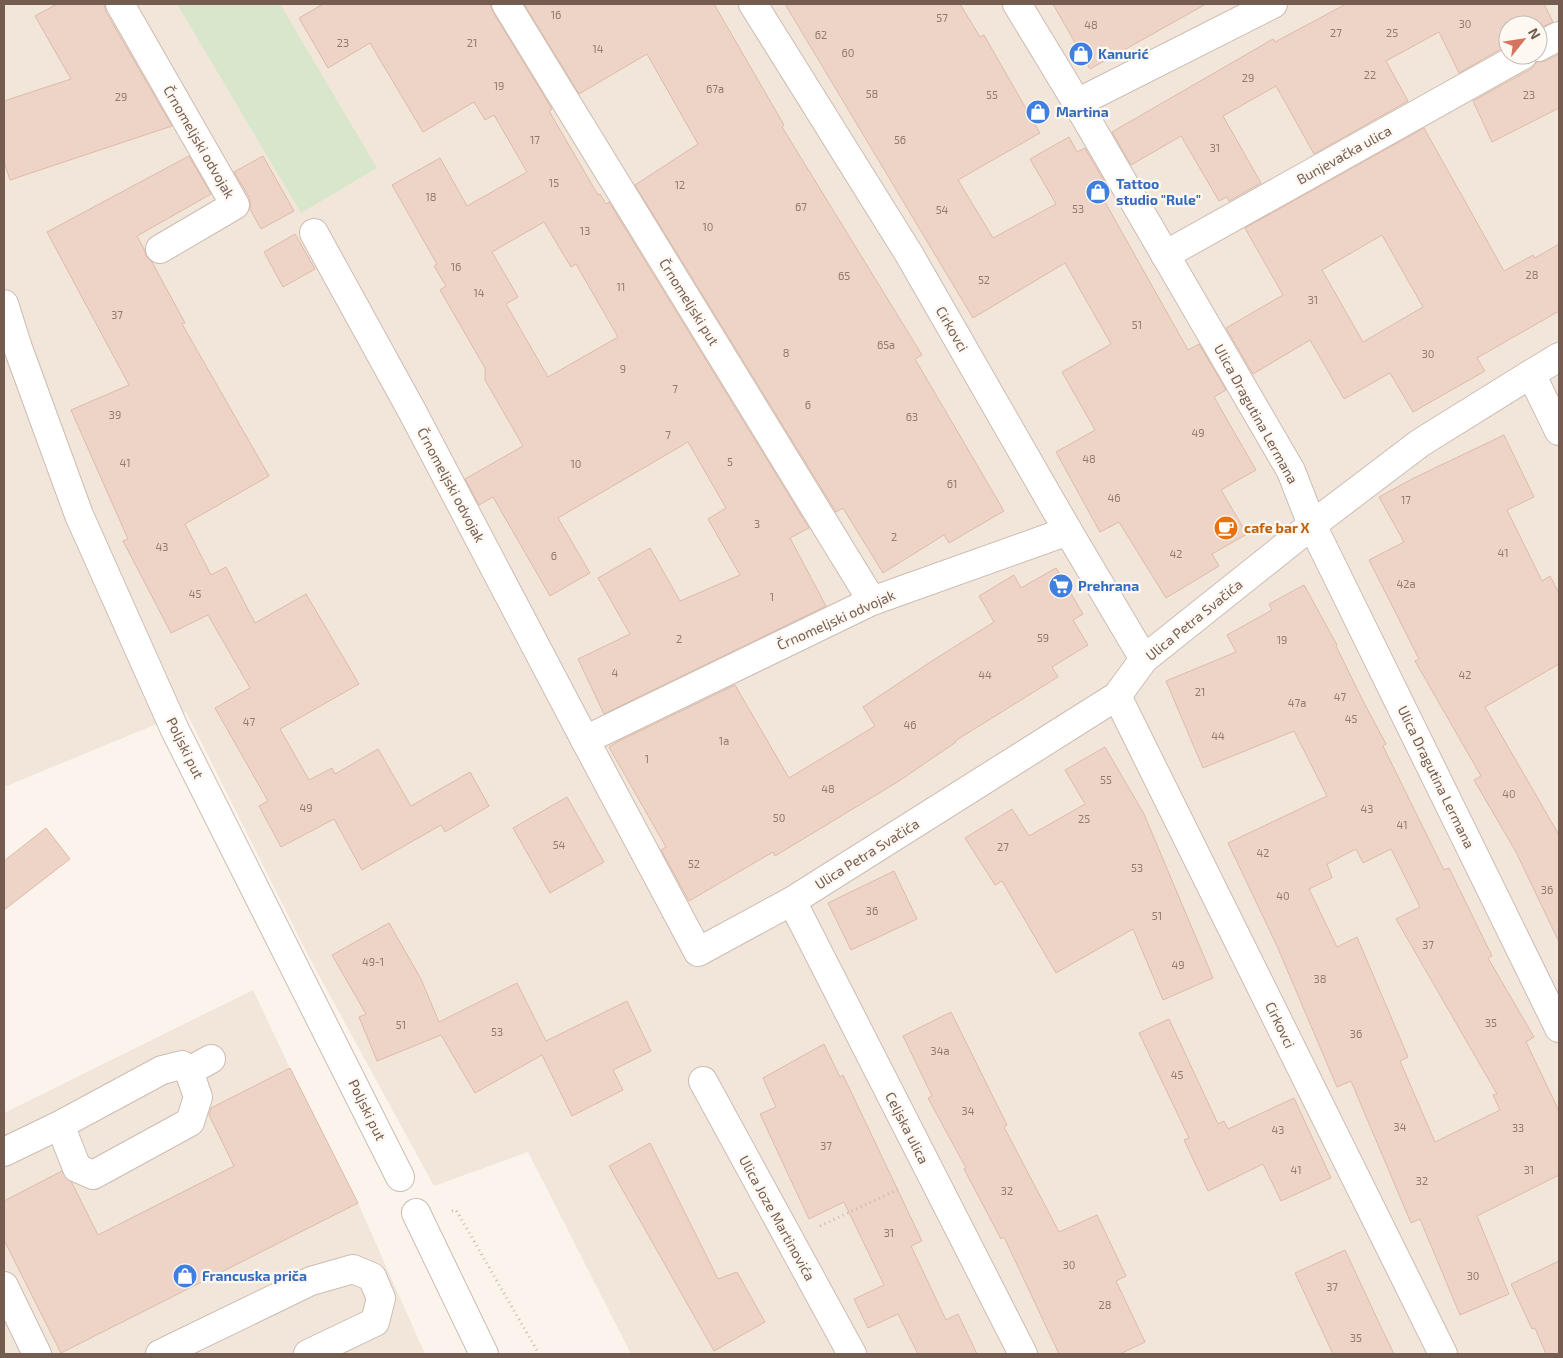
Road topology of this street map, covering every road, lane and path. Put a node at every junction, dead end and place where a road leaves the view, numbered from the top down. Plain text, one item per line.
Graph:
1 (120, 4) edge
2 (506, 4) edge
3 (752, 4) edge
4 (1017, 4) edge
5 (1273, 4) edge
6 (1505, 65) edge
7 (1077, 103) junction
8 (314, 233) dead end
9 (160, 249) dead end
10 (1165, 254) junction
11 (4, 304) edge
12 (11, 350) edge
13 (1559, 358) edge
14 (1531, 374) junction
15 (1559, 431) edge
16 (1312, 524) junction
17 (1068, 530) junction
18 (872, 601) junction
19 (1144, 660) junction
20 (1117, 696) junction
21 (585, 740) junction
22 (792, 901) junction
23 (698, 952) joint
24 (1559, 1028) edge
25 (703, 1082) dead end
26 (60, 1125) junction
27 (4, 1152) edge
28 (930, 1174) junction
29 (400, 1177) dead end
30 (416, 1215) joint
31 (790, 1240) junction
32 (4, 1286) edge
33 (37, 1354) edge
34 (160, 1354) edge
35 (308, 1354) edge
36 (484, 1354) edge
37 (539, 1354) edge
38 (852, 1354) edge
39 (1023, 1354) edge
40 (1443, 1354) edge

1 - 9 street, Črnomeljski odvojak
2 - 18 street, Črnomeljski put
3 - 17 street, Cirkovci
4 - 7 street, Ulica Dragutina Lermana
5 - 7 street
6 - 10 street, Bunjevačka ulica
7 - 10 street, Ulica Dragutina Lermana
8 - 21 street, Črnomeljski odvojak
10 - 16 street, Ulica Dragutina Lermana
11 - 12 street, Poljski put
12 - 29 street, Poljski put
13 - 14 street, Ulica Petra Svačića
14 - 15 street
14 - 16 street, Ulica Petra Svačića
16 - 19 street, Ulica Petra Svačića
16 - 24 street, Ulica Dragutina Lermana
17 - 18 street, Črnomeljski odvojak
17 - 19 street, Cirkovci
18 - 21 street, Črnomeljski odvojak
19 - 20 street, Ulica Petra Svačića
20 - 22 street, Ulica Petra Svačića
20 - 40 street, Cirkovci
21 - 23 street, Črnomeljski odvojak
22 - 23 street, Ulica Petra Svačića
22 - 28 street, Celjska ulica
25 - 31 street, Ulica Joze Martinovića
26 - 26 street
26 - 27 street
28 - 31 path
28 - 39 street, Celjska ulica
30 - 36 street
30 - 37 path
31 - 38 street, Ulica Joze Martinovića
32 - 33 street
34 - 35 street

